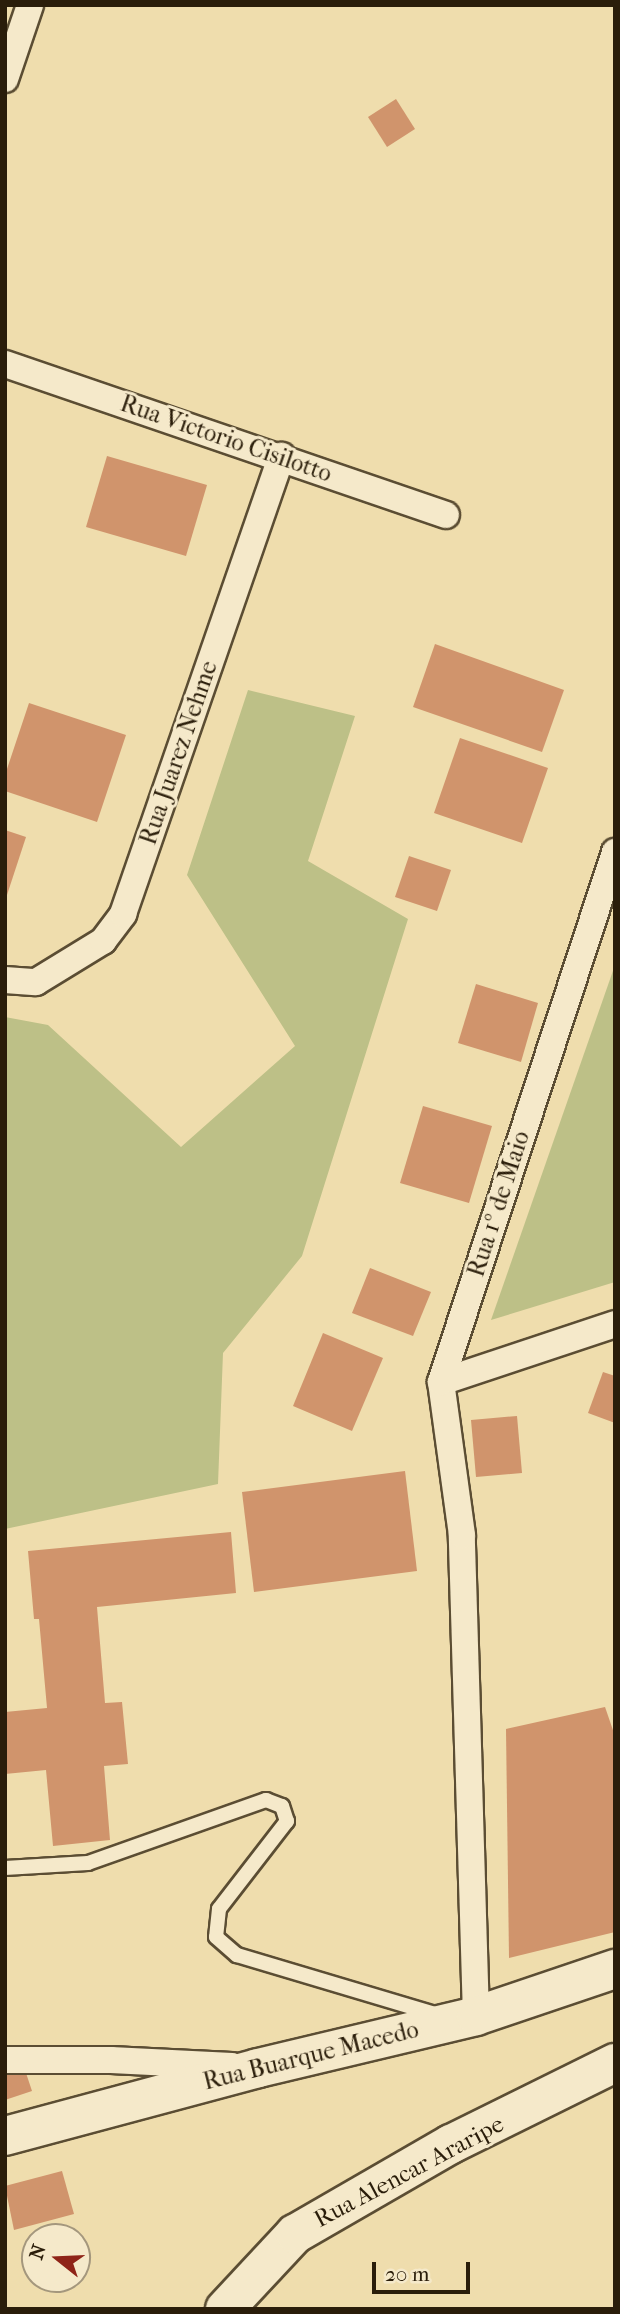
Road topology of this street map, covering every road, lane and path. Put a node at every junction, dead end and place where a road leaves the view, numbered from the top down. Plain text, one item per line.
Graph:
1 (30, 5) edge
2 (5, 79) edge
3 (5, 364) edge
4 (282, 456) junction
5 (446, 515) dead end
6 (615, 852) edge
7 (5, 980) edge
8 (615, 1324) edge
9 (441, 1382) junction
10 (5, 1868) edge
11 (615, 1969) edge
12 (466, 2018) junction
13 (5, 2060) edge
14 (615, 2063) edge
15 (258, 2068) junction
16 (5, 2136) edge
17 (225, 2309) edge

1 - 2 street
3 - 4 street, Rua Victorio Cisilotto
4 - 5 street, Rua Victorio Cisilotto
4 - 7 street, Rua Juarez Nehme
6 - 9 street, Rua 1º de Maio
8 - 9 street
9 - 12 street
10 - 12 lane
11 - 12 main road, Rua Buarque Macedo
12 - 15 main road, Rua Buarque Macedo
13 - 15 street
14 - 17 main road, Rua Alencar Araripe
15 - 16 main road, Rua Buarque Macedo

